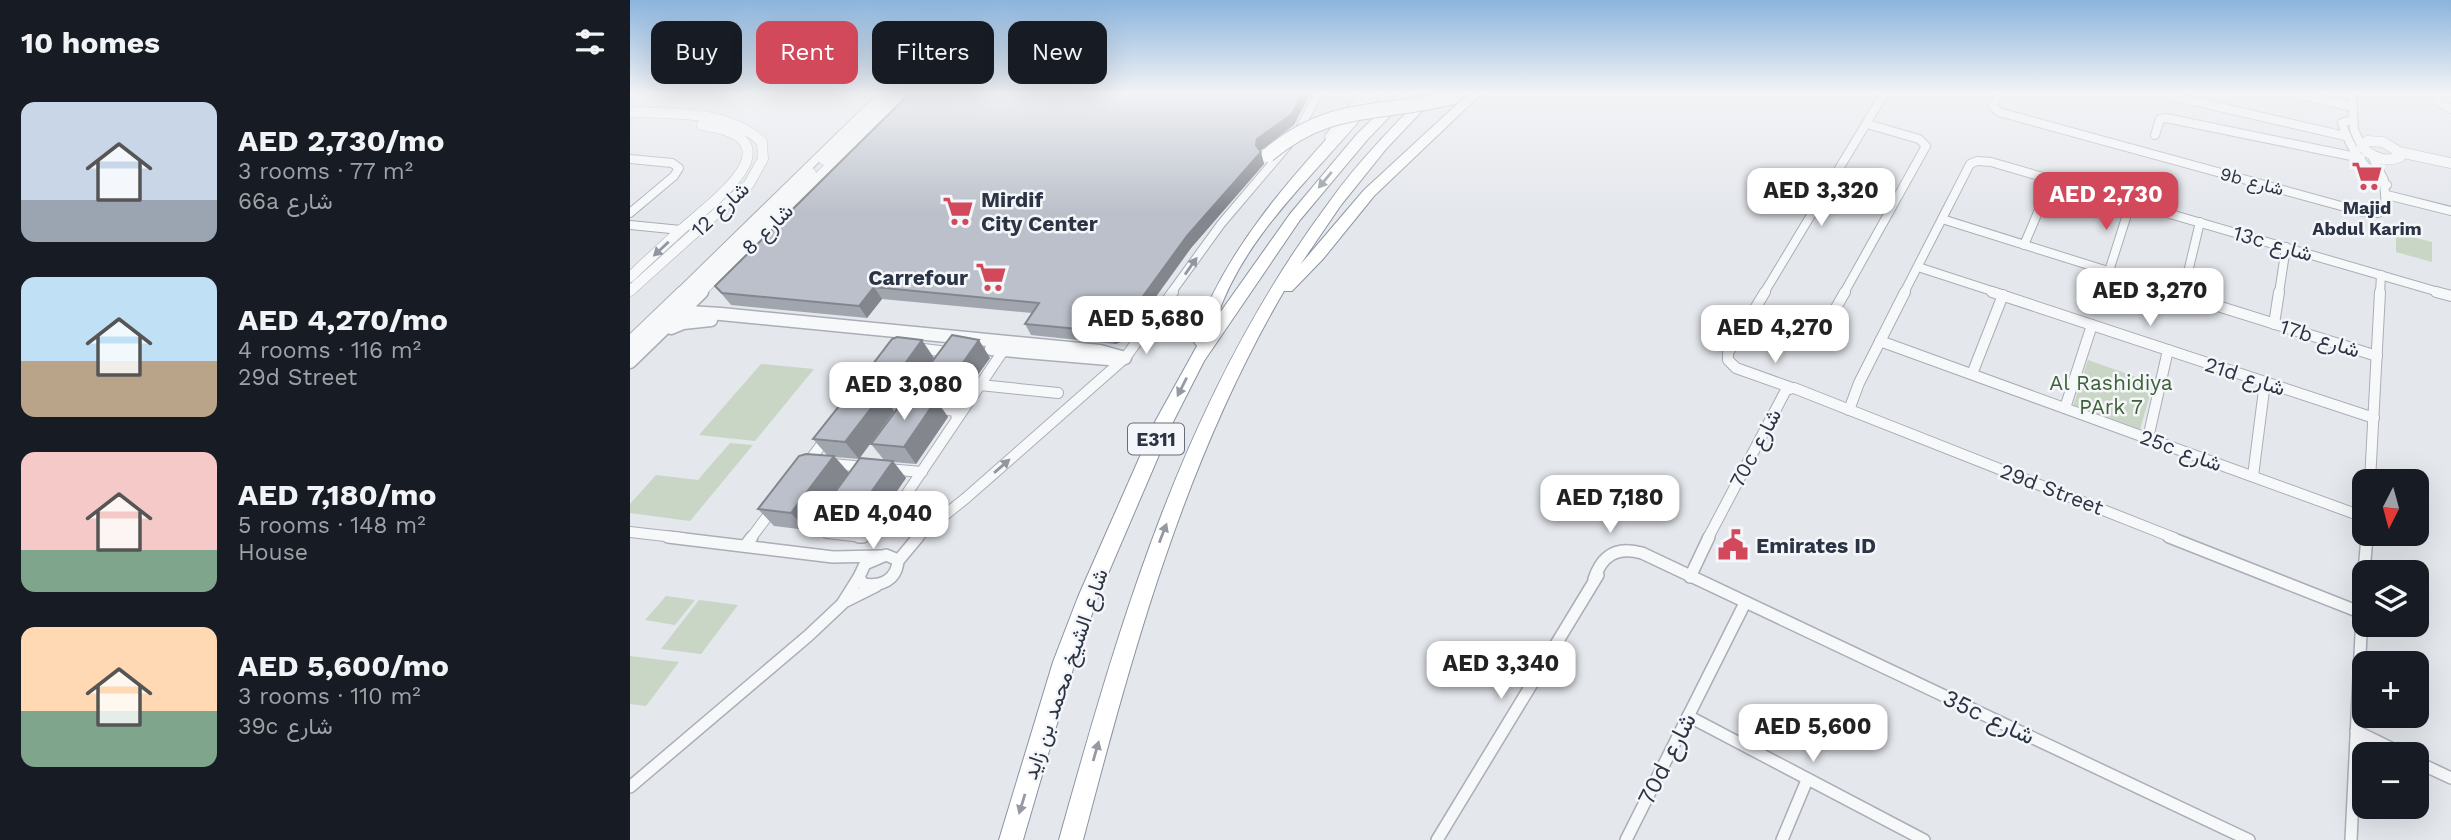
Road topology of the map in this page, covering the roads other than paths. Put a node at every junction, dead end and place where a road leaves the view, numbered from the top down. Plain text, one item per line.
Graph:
1 (731, 133) edge
2 (755, 133) edge
3 (843, 133) edge
4 (851, 133) edge
5 (864, 133) edge
6 (1295, 133) edge
7 (1297, 133) edge
8 (1332, 133) edge
9 (1338, 133) edge
10 (1366, 133) edge
11 (1394, 133) edge
12 (1433, 133) edge
13 (1862, 133) edge
14 (1899, 133) edge
15 (2076, 133) edge
16 (2240, 133) edge
17 (2334, 133) edge
18 (2355, 133) edge
19 (2365, 133) edge
20 (2346, 136) joint
21 (2374, 141) junction
22 (2361, 145) junction
23 (1268, 155) dead end
24 (2372, 156) junction
25 (2397, 156) junction
26 (1315, 158) junction
27 (2361, 158) junction
28 (630, 159) edge
29 (2451, 165) edge
30 (2383, 171) junction
31 (2052, 180) junction
32 (2387, 190) junction
33 (789, 195) junction
34 (2132, 202) junction
35 (2451, 211) edge
36 (630, 214) edge
37 (780, 216) junction
38 (1942, 219) junction
39 (2200, 222) junction
40 (630, 225) edge
41 (681, 230) junction
42 (2024, 245) junction
43 (2286, 247) junction
44 (1918, 267) junction
45 (715, 268) junction
46 (2109, 271) junction
47 (634, 273) edge
48 (2381, 275) junction
49 (630, 283) edge
50 (630, 291) edge
51 (704, 292) junction
52 (2004, 295) junction
53 (2183, 295) junction
54 (2451, 296) edge
55 (1271, 300) junction
56 (683, 312) junction
57 (720, 317) junction
58 (664, 318) junction
59 (1751, 319) junction
60 (2274, 324) junction
61 (2092, 325) junction
62 (901, 332) junction
63 (846, 333) junction
64 (662, 334) junction
65 (630, 341) edge
66 (1880, 341) junction
67 (943, 344) junction
68 (1019, 344) junction
69 (904, 348) edge
70 (630, 349) edge
71 (2168, 350) junction
72 (1003, 351) junction
73 (2377, 356) junction
74 (1197, 358) junction
75 (1124, 359) junction
76 (630, 362) edge
77 (1972, 374) junction
78 (2265, 382) junction
79 (980, 385) junction
80 (1793, 388) junction
81 (1058, 393) dead end
82 (870, 401) edge
83 (911, 405) junction
84 (2065, 408) junction
85 (1846, 409) junction
86 (957, 418) junction
87 (2374, 418) junction
88 (832, 431) edge
89 (2148, 438) junction
90 (865, 467) junction
91 (2371, 469) edge
92 (922, 472) junction
93 (2253, 476) junction
94 (857, 478) edge
95 (841, 499) edge
96 (777, 503) edge
97 (2352, 513) edge
98 (630, 532) edge
99 (745, 546) junction
100 (881, 555) junction
101 (833, 557) junction
102 (898, 561) junction
103 (1688, 576) junction
104 (859, 577) junction
105 (877, 585) junction
106 (1745, 603) junction
107 (842, 604) junction
108 (2352, 606) edge
109 (2361, 637) edge
110 (1688, 716) junction
111 (2356, 736) junction
112 (2367, 742) edge
113 (2372, 742) edge
114 (2429, 768) edge
115 (2451, 778) edge
116 (1807, 780) junction
117 (630, 787) edge
118 (1011, 840) edge
119 (1071, 840) edge
120 (1437, 840) edge
121 (1626, 840) edge
122 (1782, 840) edge
123 (1924, 840) edge
124 (2249, 840) edge
125 (2351, 840) edge

1 - 41 street, شارع 12
2 - 50 street, شارع 12
3 - 65 street
4 - 33 street, شارع 8
5 - 37 street, شارع 8
6 - 23 highway, bridge
75 -> 7 street
8 - 26 street
9 - 26 highway
10 -> 74 highway, شارع الشيخ محمد بن زايد / E311
11 - 55 highway, E311
12 - 55 highway
13 - 59 street
14 - 59 street
15 - 32 street, 9b شارع
16 - 27 street
17 - 20 street
18 - 22 street
19 - 21 street
20 - 27 street
21 - 22 street
21 - 25 street
22 - 24 street
24 - 25 street
24 - 30 street
25 - 29 street
25 - 30 street
26 - 74 highway
27 - 32 street
28 - 36 street
30 - 32 street
31 - 34 street, 13c شارع
31 - 38 street, 13c شارع
31 - 42 street
32 - 35 street
33 - 37 street
33 - 45 street, شارع 8
34 - 39 street, 13c شارع
34 - 46 street
37 - 51 street, شارع 8
38 - 42 street, 17b شارع
38 - 44 street
39 - 43 street, 13c شارع
39 - 53 street
40 - 41 street
41 -> 47 street, شارع 12
42 - 46 street, 17b شارع
43 - 48 street, 13c شارع
43 - 60 street
44 - 52 street, 21d شارع
44 - 66 street
45 - 56 street
45 - 58 street, شارع 8
46 - 53 street, 17b شارع
47 - 49 street, شارع 12
48 - 54 street, 13c شارع
48 - 73 street
51 - 56 street, شارع 8
51 - 57 street
52 - 61 street, 21d شارع
52 - 77 street
53 - 60 street, 17b شارع
119 -> 55 highway, E311
56 - 57 street
56 - 58 street
56 - 64 street, شارع 8
57 - 62 street
57 - 63 street
57 - 64 street
58 - 70 street, شارع 8
59 - 80 street, 29d Street
60 - 73 street, 17b شارع
61 - 71 street, 21d شارع
61 - 84 street
62 - 63 street
62 - 68 street
63 - 67 street
64 - 76 street, شارع 8
66 - 77 street, 25c شارع
66 - 85 street
67 - 68 street
67 - 72 street
68 - 75 street
69 - 83 street
71 - 78 street, 21d شارع
71 - 89 street
72 - 75 street
72 - 79 street
73 - 87 street
74 -> 118 highway, شارع الشيخ محمد بن زايد / E311
102 -> 75 street
77 - 84 street, 25c شارع
78 - 87 street, 21d شارع
78 - 93 street
79 - 81 street
79 - 86 street
80 - 85 street, 29d Street
80 - 103 street, 70c شارع
82 - 83 street
83 - 86 street
84 - 89 street, 25c شارع
85 - 108 street, 29d Street
86 - 92 street
87 - 91 street
88 - 90 street
89 - 93 street, 25c شارع
90 - 92 street
90 - 94 street
92 - 95 street
93 - 97 street, 25c شارع
96 - 99 street
98 - 99 street
99 - 101 street
100 - 101 street
100 - 102 street
100 - 104 street
101 - 104 street
102 - 105 street
103 - 106 street, 35c شارع
103 - 120 street, 35c شارع
104 - 105 street
104 - 107 street
105 - 107 street
106 - 110 street, 70d شارع
106 - 124 street, 35c شارع
107 - 117 street
109 - 111 street
110 - 116 street
110 - 121 street, 70d شارع
111 - 112 street
111 - 113 street
111 - 125 street
114 - 115 street
116 - 122 street
116 - 123 street

